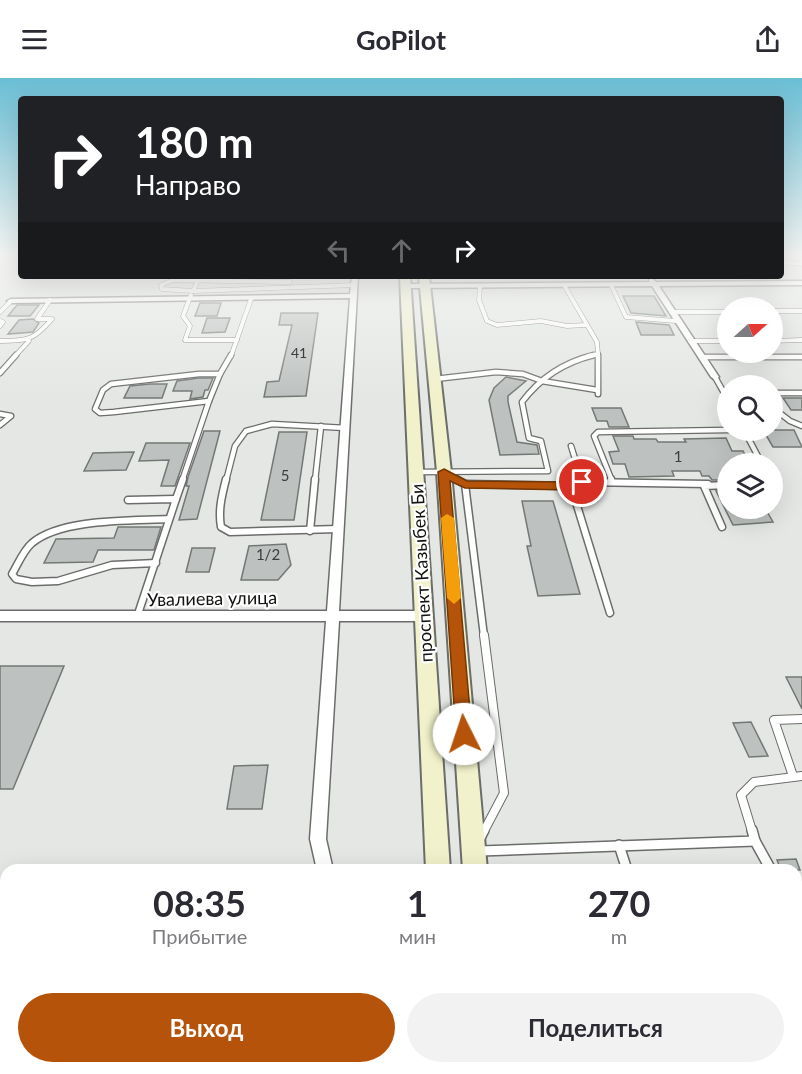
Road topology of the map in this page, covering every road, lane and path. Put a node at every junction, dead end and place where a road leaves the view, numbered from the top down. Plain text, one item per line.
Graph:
1 (48, 302) edge
2 (87, 302) edge
3 (111, 302) edge
4 (187, 302) edge
5 (250, 302) edge
6 (353, 302) edge
7 (407, 302) edge
8 (426, 302) edge
9 (480, 302) edge
10 (574, 302) edge
11 (619, 302) edge
12 (665, 302) edge
13 (783, 311) edge
14 (802, 311) edge
15 (671, 312) junction
16 (717, 312) edge
17 (0, 321) edge
18 (676, 321) junction
19 (586, 325) junction
20 (0, 326) edge
21 (237, 340) junction
22 (802, 340) edge
23 (0, 341) edge
24 (29, 341) junction
25 (689, 341) junction
26 (717, 341) edge
27 (783, 341) edge
28 (598, 354) junction
29 (701, 357) junction
30 (802, 357) edge
31 (0, 373) edge
32 (220, 374) junction
33 (714, 376) joint
34 (434, 379) junction
35 (717, 380) edge
36 (542, 381) junction
37 (783, 393) edge
38 (802, 393) edge
39 (209, 401) junction
40 (0, 414) edge
41 (783, 416) edge
42 (0, 425) edge
43 (321, 426) junction
44 (802, 426) edge
45 (346, 428) junction
46 (717, 430) edge
47 (571, 446) dead end
48 (417, 472) junction
49 (444, 472) junction
50 (582, 482) junction
51 (612, 482) junction
52 (465, 484) junction
53 (708, 484) junction
54 (717, 484) edge
55 (571, 486) junction
56 (176, 499) junction
57 (128, 500) dead end
58 (169, 519) junction
59 (722, 527) dead end
60 (338, 529) junction
61 (310, 531) junction
62 (156, 564) junction
63 (610, 613) dead end
64 (0, 616) edge
65 (331, 616) junction
66 (425, 616) junction
67 (137, 618) junction
68 (802, 719) edge
69 (798, 776) edge
70 (755, 841) junction
71 (619, 845) junction
72 (473, 851) junction
73 (324, 864) edge
74 (438, 864) edge
75 (474, 864) edge
76 (625, 864) edge
77 (768, 864) edge

1 - 24 lane
2 - 3 street
4 - 21 lane
5 - 21 lane
6 - 45 street
7 - 48 street, проспект Казыбек Би
8 - 34 street, проспект Казыбек Би
9 - 19 lane
10 - 19 lane
11 - 18 lane
12 - 15 street
13 - 14 lane
15 - 16 lane
15 - 18 street
17 - 20 lane
18 - 25 street
19 - 28 lane
21 - 32 lane
22 - 27 lane
23 - 24 lane
24 - 31 lane
25 - 26 lane
25 - 29 street
28 - 36 lane
28 - 36 lane
29 - 30 lane
29 - 33 street
32 - 39 lane
32 - 39 lane
33 - 35 lane
34 - 36 lane
34 - 49 street, проспект Казыбек Би
36 - 49 lane
37 - 38 lane
39 - 56 lane
40 - 42 lane
41 - 44 lane
43 - 45 lane
43 - 61 lane
43 - 61 lane
45 - 60 street
46 - 51 lane
47 - 50 lane
48 - 49 lane
48 - 66 street, проспект Казыбек Би
49 - 52 lane
49 - 72 street, проспект Казыбек Би
50 - 51 lane
50 - 55 lane
51 - 53 lane
52 - 55 lane
52 - 72 lane
53 - 54 lane
53 - 59 lane
55 - 63 lane
56 - 57 lane
56 - 58 lane
58 - 62 lane
58 - 62 lane
60 - 61 lane
60 - 65 street
62 - 67 lane
64 - 67 street, Увалиева улица
65 - 66 street, Увалиева улица
65 - 67 street, Увалиева улица
65 - 73 street
66 - 74 street, проспект Казыбек Би
68 - 69 lane
69 - 70 lane
70 - 71 lane
70 - 77 lane
71 - 72 lane
71 - 76 lane
72 - 75 street, проспект Казыбек Би

